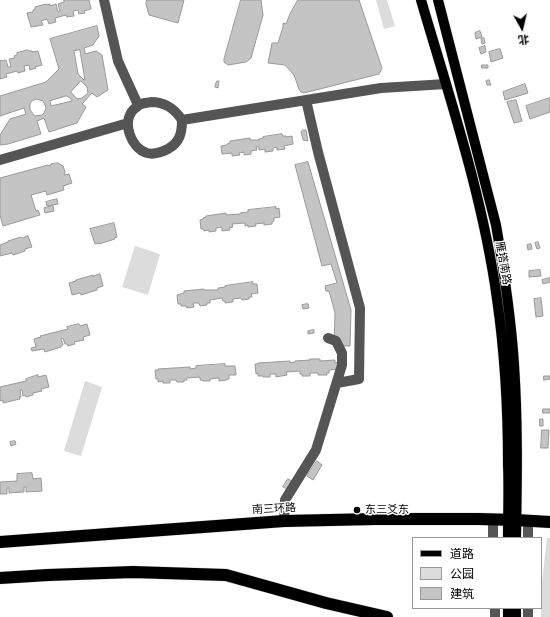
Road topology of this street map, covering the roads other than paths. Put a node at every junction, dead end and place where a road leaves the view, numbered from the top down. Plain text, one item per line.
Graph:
1 (104, 0) edge
2 (421, 0) edge
3 (438, 0) edge
4 (446, 84) junction
5 (306, 100) junction
6 (138, 105) junction
7 (182, 120) junction
8 (128, 123) junction
9 (0, 160) edge
10 (328, 338) dead end
11 (337, 383) junction
12 (493, 519) junction
13 (517, 520) junction
14 (284, 521) junction
15 (550, 522) edge
16 (493, 537) edge
17 (508, 537) edge
18 (516, 537) edge
19 (527, 537) edge
20 (0, 542) edge
21 (0, 578) edge
22 (387, 617) edge

1 - 6 street
2 - 4 main road, 雁塔南路
3 - 13 main road, 雁塔南路
4 - 5 street
4 - 13 main road, 雁塔南路
5 - 7 street
5 - 11 street
6 - 7 street
6 - 8 street
7 - 8 street
8 - 9 street
10 - 11 street
11 - 14 street
12 - 13 highway, 南三环路
12 - 14 highway, 南三环路
12 - 16 street
13 - 15 highway, 南三环路
13 - 17 main road, 雁塔南路
13 - 18 main road, 雁塔南路
13 - 19 street
14 - 20 highway, 南三环路
21 - 22 highway

